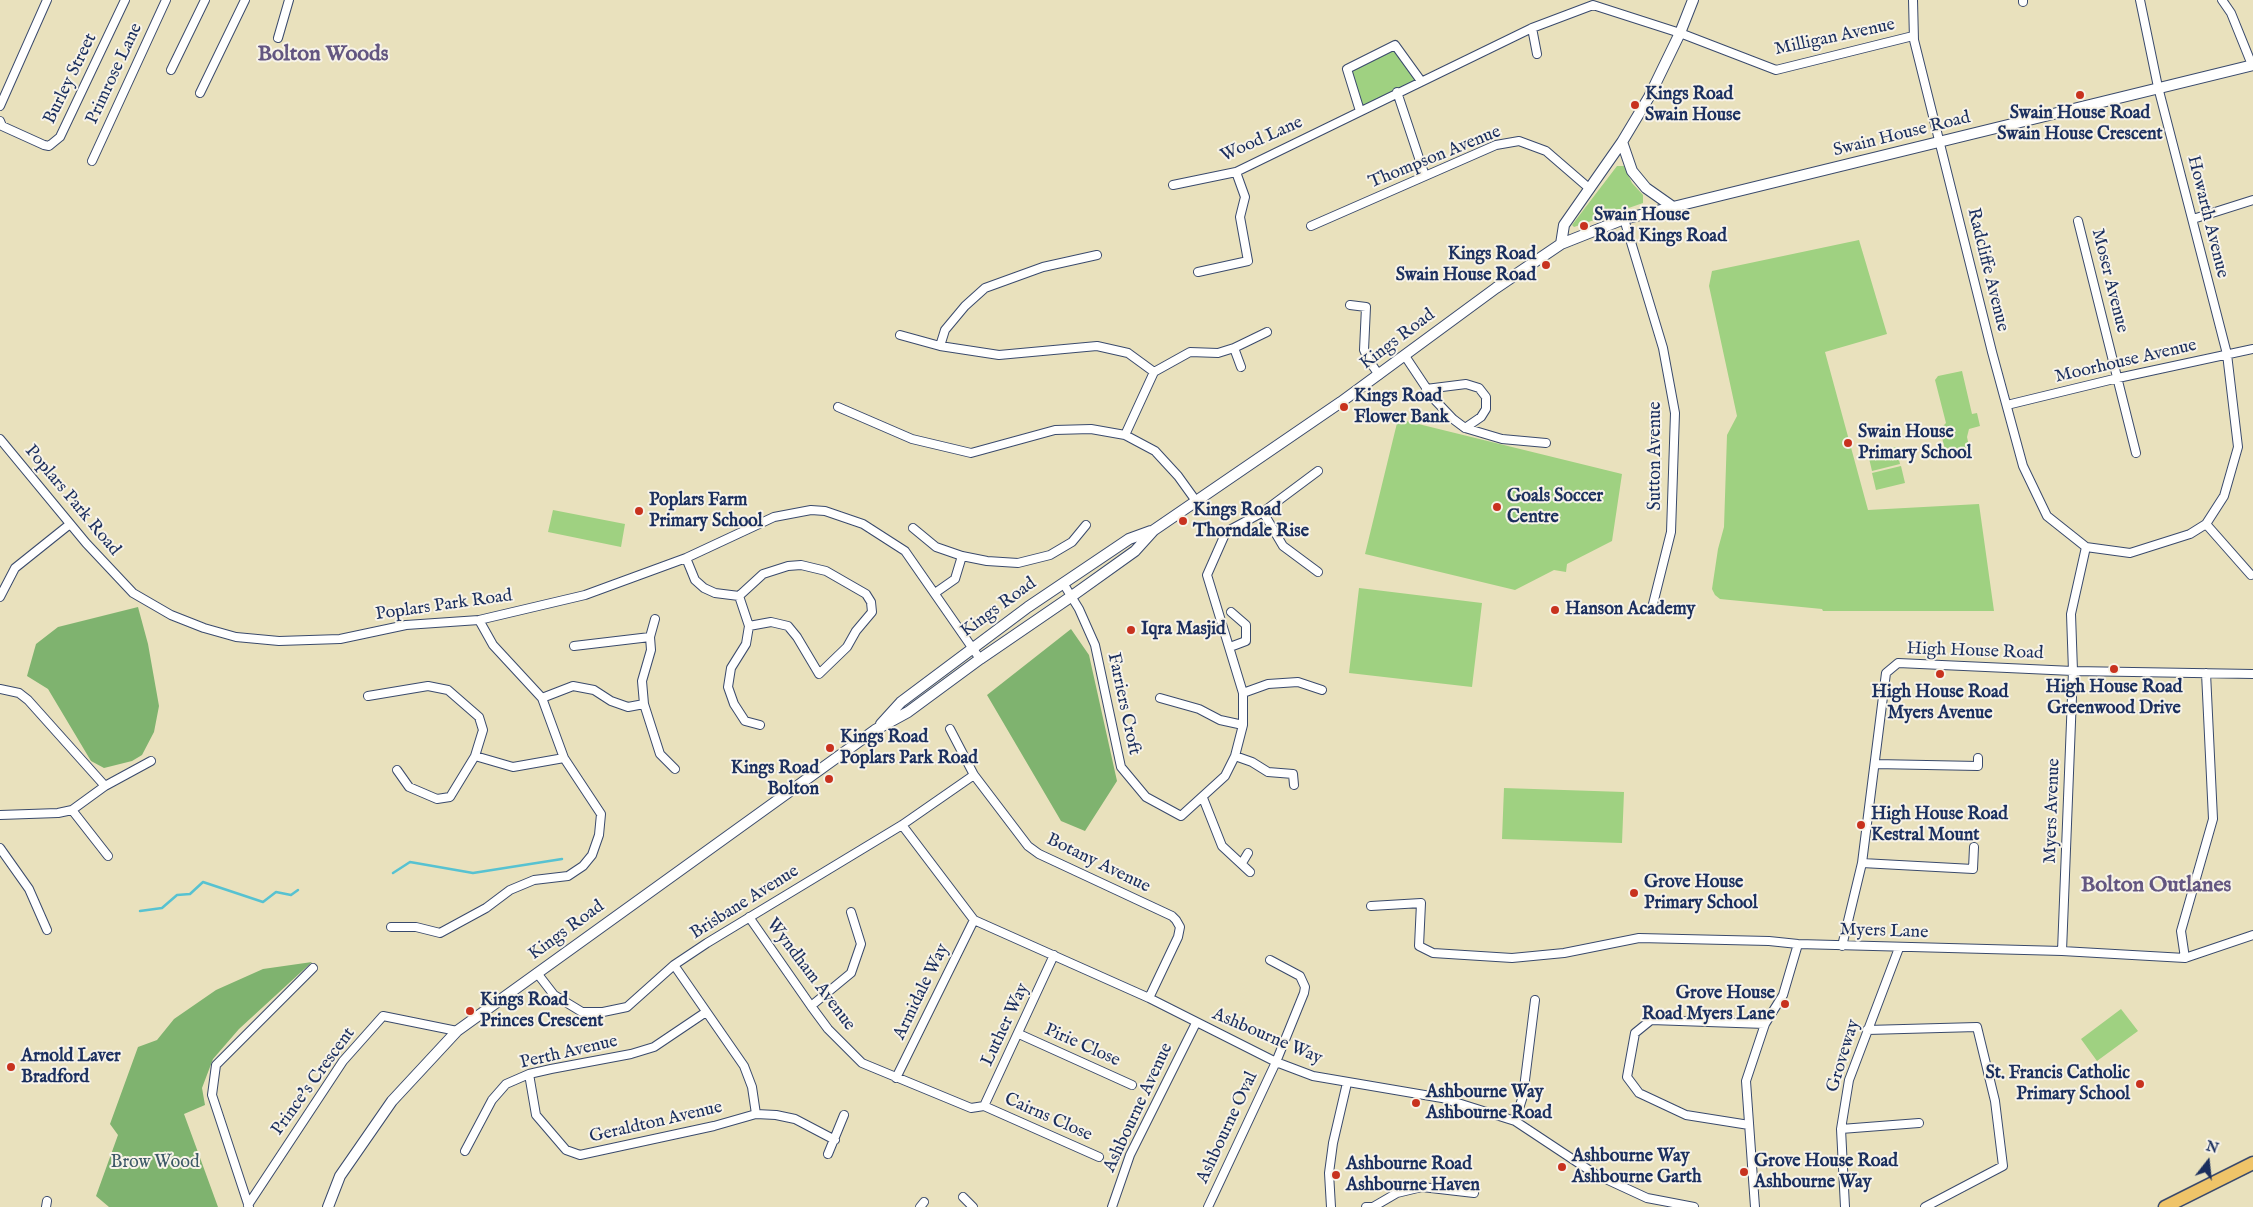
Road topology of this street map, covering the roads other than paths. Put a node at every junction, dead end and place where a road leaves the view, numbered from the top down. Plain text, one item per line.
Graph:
1 (47, 0) edge
2 (125, 0) edge
3 (166, 0) edge
4 (204, 0) edge
5 (245, 0) edge
6 (289, 0) edge
7 (1692, 0) edge
8 (1913, 0) edge
9 (2140, 0) edge
10 (2222, 0) edge
11 (1532, 28) junction
12 (1680, 33) junction
13 (1913, 36) junction
14 (278, 38) dead end
15 (1537, 54) dead end
16 (2253, 65) edge
17 (171, 70) dead end
18 (1421, 81) junction
19 (2158, 88) junction
20 (1397, 92) junction
21 (200, 93) dead end
22 (0, 106) edge
23 (1360, 111) junction
24 (0, 121) edge
25 (1622, 142) junction
26 (1939, 142) junction
27 (92, 161) dead end
28 (1236, 172) junction
29 (1425, 176) junction
30 (1173, 185) dead end
31 (1590, 189) junction
32 (2253, 200) edge
33 (1673, 207) junction
34 (1624, 219) junction
35 (2193, 219) junction
36 (2078, 221) dead end
37 (1311, 226) dead end
38 (1561, 244) junction
39 (1097, 255) dead end
40 (1198, 272) dead end
41 (1350, 305) dead end
42 (1267, 332) dead end
43 (900, 336) dead end
44 (940, 346) junction
45 (1234, 348) junction
46 (2253, 349) edge
47 (2226, 354) junction
48 (1405, 356) junction
49 (1241, 367) dead end
50 (1154, 372) junction
51 (1379, 375) junction
52 (2118, 378) junction
53 (1426, 389) junction
54 (2007, 405) junction
55 (838, 407) dead end
56 (1465, 428) junction
57 (1125, 435) junction
58 (0, 439) edge
59 (1546, 443) dead end
60 (2136, 453) dead end
61 (1318, 471) dead end
62 (1196, 501) junction
63 (1263, 512) junction
64 (70, 524) junction
65 (2206, 524) junction
66 (1086, 525) dead end
67 (913, 528) dead end
68 (1154, 530) junction
69 (2086, 548) junction
70 (962, 556) junction
71 (686, 558) junction
72 (1318, 572) dead end
73 (2251, 575) dead end
74 (1063, 583) junction
75 (935, 593) junction
76 (739, 596) junction
77 (1072, 596) junction
78 (0, 597) edge
79 (1652, 608) dead end
80 (1231, 612) dead end
81 (654, 619) dead end
82 (479, 620) junction
83 (749, 626) junction
84 (650, 637) junction
85 (574, 646) dead end
86 (972, 647) junction
87 (1230, 647) junction
88 (980, 658) junction
89 (2073, 671) junction
90 (2206, 673) junction
91 (2253, 674) edge
92 (0, 689) edge
93 (1322, 690) dead end
94 (1243, 693) junction
95 (368, 696) dead end
96 (542, 698) junction
97 (1160, 698) dead end
98 (644, 704) junction
99 (760, 725) dead end
100 (1243, 725) junction
101 (950, 729) dead end
102 (875, 730) junction
103 (475, 756) junction
104 (1236, 756) junction
105 (564, 758) junction
106 (1978, 758) dead end
107 (151, 761) dead end
108 (1875, 764) junction
109 (675, 769) dead end
110 (397, 770) dead end
111 (974, 775) junction
112 (1294, 785) dead end
113 (105, 786) junction
114 (1203, 798) junction
115 (72, 810) junction
116 (0, 815) edge
117 (902, 824) junction
118 (0, 848) edge
119 (1974, 848) dead end
120 (1248, 853) dead end
121 (108, 856) dead end
122 (1242, 863) junction
123 (1862, 863) junction
124 (1250, 872) dead end
125 (1371, 906) dead end
126 (851, 912) dead end
127 (749, 917) junction
128 (974, 920) junction
129 (391, 927) dead end
130 (47, 930) dead end
131 (2253, 935) edge
132 (1798, 944) junction
133 (1842, 946) junction
134 (1899, 948) junction
135 (2062, 951) junction
136 (1054, 955) junction
137 (2185, 958) junction
138 (1270, 960) dead end
139 (674, 965) junction
140 (312, 968) dead end
141 (537, 973) junction
142 (1148, 998) junction
143 (1535, 1000) dead end
144 (811, 1006) junction
145 (706, 1012) junction
146 (1196, 1023) junction
147 (1765, 1024) junction
148 (1867, 1030) junction
149 (457, 1031) junction
150 (1020, 1034) junction
151 (1276, 1062) junction
152 (529, 1074) junction
153 (896, 1078) junction
154 (1347, 1083) junction
155 (1132, 1085) dead end
156 (984, 1106) junction
157 (756, 1114) junction
158 (844, 1115) dead end
159 (1515, 1121) junction
160 (1919, 1123) dead end
161 (1749, 1125) junction
162 (1841, 1129) junction
163 (835, 1140) junction
164 (465, 1151) dead end
165 (828, 1154) dead end
166 (1099, 1157) dead end
167 (2253, 1163) edge
168 (1474, 1194) dead end
169 (963, 1197) dead end
170 (1647, 1198) junction
171 (2186, 1203) edge
172 (248, 1206) edge
173 (328, 1207) edge
174 (973, 1207) edge
175 (1112, 1207) edge
176 (1208, 1207) edge
177 (1331, 1207) edge
178 (1366, 1207) edge
179 (1646, 1207) edge
180 (1694, 1207) edge
181 (1755, 1207) edge
182 (1845, 1207) edge
183 (1926, 1207) edge
184 (2164, 1207) edge

1 - 22 street
2 - 24 street, Burley Street
3 - 27 street, Primrose Lane
4 - 17 street
5 - 21 street
6 - 14 street
7 - 12 street
8 - 13 street, Radcliffe Avenue
9 - 19 street, Howarth Avenue
10 - 16 street
11 - 12 street, Wood Lane
11 - 15 street
11 - 18 street, Wood Lane
12 - 13 street, Milligan Avenue
12 - 25 street
13 - 26 street, Radcliffe Avenue
16 - 19 street, Swain House Road
18 - 20 street, Wood Lane
18 - 23 street
19 - 26 street, Swain House Road
19 - 35 street, Howarth Avenue
20 - 23 street, Wood Lane
20 - 29 street
23 - 28 street, Wood Lane
25 - 31 street
25 - 33 street
26 - 33 street, Swain House Road
26 - 54 street, Radcliffe Avenue
28 - 30 street, Wood Lane
28 - 40 street
29 - 31 street, Thompson Avenue
29 - 37 street, Thompson Avenue
31 - 38 street
32 - 35 street
33 - 34 street, Swain House Road
34 - 38 street, Swain House Road
34 - 79 street, Sutton Avenue
35 - 47 street, Howarth Avenue
36 - 52 street, Moser Avenue
38 - 48 street, Kings Road
39 - 44 street
41 - 51 street
42 - 45 street
43 - 44 street
44 - 50 street
45 - 49 street
45 - 50 street
46 - 47 street, Moorhouse Avenue
47 - 52 street, Moorhouse Avenue
47 - 65 street, Howarth Avenue
48 - 51 street, Kings Road
48 - 53 street
50 - 57 street
51 - 62 street, Kings Road
52 - 54 street, Moorhouse Avenue
52 - 60 street, Moser Avenue
53 - 56 street
53 - 56 street
54 - 69 street, Radcliffe Avenue
55 - 57 street
56 - 59 street
57 - 62 street
58 - 64 street, Poplars Park Road
61 - 63 street, Farriers Croft
62 - 68 street, Kings Road
63 - 72 street
63 - 87 street, Farriers Croft
64 - 78 street
64 - 82 street, Poplars Park Road
65 - 69 street
65 - 73 street
66 - 70 street
67 - 70 street
68 - 74 street, Kings Road
68 - 77 street, Kings Road
69 - 89 street, Myers Avenue
70 - 75 street
71 - 75 street, Poplars Park Road
71 - 76 street
71 - 82 street, Poplars Park Road
74 - 77 street
74 - 86 street, Kings Road
75 - 86 street, Poplars Park Road
76 - 83 street
76 - 83 street
77 - 88 street, Kings Road
77 - 114 street, Farriers Croft
80 - 87 street
81 - 84 street
82 - 96 street
83 - 99 street
84 - 85 street
84 - 98 street
86 - 88 street, Poplars Park Road
86 - 102 street, Kings Road
87 - 94 street, Farriers Croft
88 - 102 street, Kings Road
89 - 90 street, High House Road
89 - 108 street, High House Road
89 - 135 street, Myers Avenue
90 - 91 street, High House Road
90 - 137 street
92 - 113 street
93 - 94 street
94 - 100 street, Farriers Croft
95 - 103 street
96 - 98 street
96 - 105 street
97 - 100 street
98 - 109 street
100 - 104 street, Farriers Croft
101 - 111 street, Botany Avenue
102 - 141 street, Kings Road
103 - 105 street
103 - 110 street
104 - 112 street
104 - 114 street, Farriers Croft
105 - 129 street
106 - 108 street
107 - 113 street
108 - 123 street, High House Road
111 - 117 street, Brisbane Avenue
111 - 142 street, Botany Avenue
113 - 115 street
114 - 122 street
115 - 116 street
115 - 121 street
117 - 127 street, Brisbane Avenue
117 - 128 street, Ashbourne Way
118 - 130 street
119 - 123 street
120 - 122 street
122 - 124 street
123 - 133 street, High House Road
125 - 132 street, Myers Lane
126 - 144 street
127 - 139 street, Brisbane Avenue
127 - 144 street, Wyndham Avenue
128 - 136 street, Ashbourne Way
128 - 153 street, Armidale Way
131 - 137 street, Myers Lane
132 - 133 street, Myers Lane
132 - 147 street
133 - 134 street, Myers Lane
134 - 135 street, Myers Lane
134 - 148 street, Groveway
135 - 137 street, Myers Lane
136 - 142 street, Ashbourne Way
136 - 150 street, Luther Way
138 - 151 street, Ashbourne Oval
139 - 141 street, Brisbane Avenue
139 - 145 street
140 - 172 street
141 - 149 street, Kings Road
142 - 146 street, Ashbourne Way
143 - 159 street
144 - 153 street, Wyndham Avenue
145 - 152 street, Perth Avenue
145 - 157 street
146 - 151 street, Ashbourne Way
146 - 175 street, Ashbourne Avenue
147 - 161 street
147 - 161 street
148 - 162 street, Groveway
148 - 183 street
149 - 172 street, Prince's Crescent
149 - 173 street, Kings Road
150 - 155 street, Pirie Close
150 - 156 street, Luther Way
151 - 154 street, Ashbourne Way
151 - 176 street, Ashbourne Oval
152 - 157 street, Geraldton Avenue
152 - 164 street, Perth Avenue
153 - 156 street, Wyndham Avenue
154 - 159 street, Ashbourne Way
154 - 177 street
156 - 166 street, Cairns Close
157 - 163 street, Geraldton Avenue
158 - 163 street
159 - 170 street, Ashbourne Way
160 - 162 street
161 - 181 street
162 - 182 street, Groveway
163 - 165 street
167 - 171 main road
168 - 178 street
169 - 174 street
170 - 179 street
170 - 180 street, Ashbourne Way
171 - 184 main road

